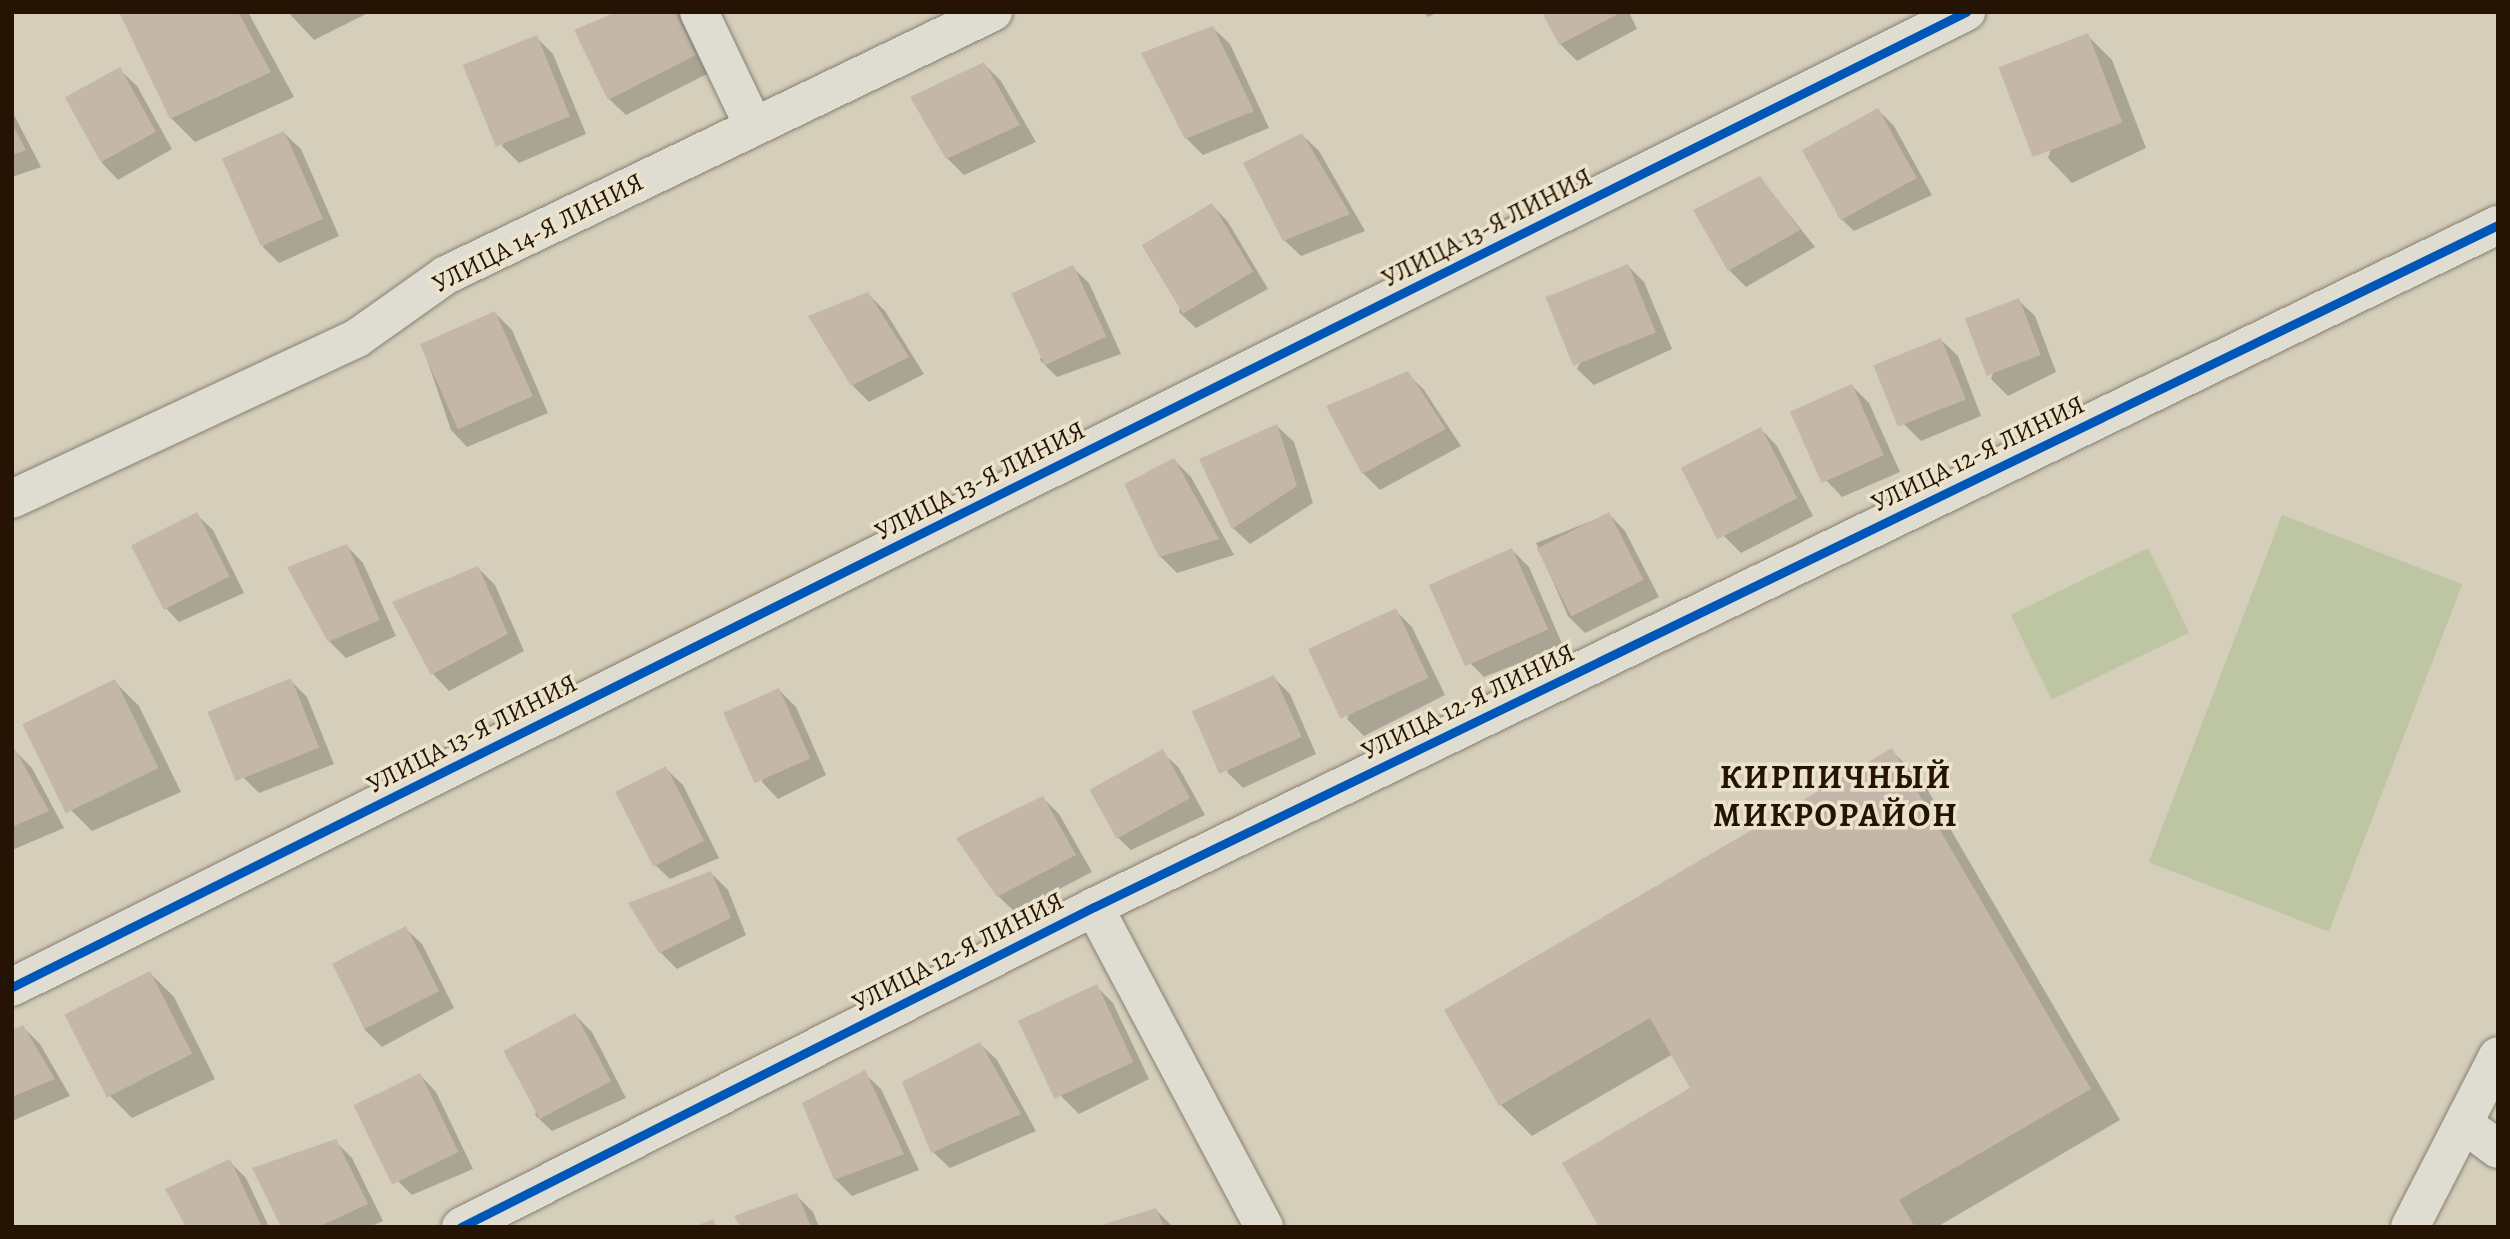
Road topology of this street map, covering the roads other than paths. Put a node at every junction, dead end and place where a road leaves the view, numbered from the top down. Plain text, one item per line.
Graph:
1 (699, 12) edge
2 (993, 12) edge
3 (1966, 12) edge
4 (754, 127) junction
5 (2498, 225) edge
6 (12, 499) edge
7 (1094, 907) junction
8 (12, 987) edge
9 (2498, 1056) edge
10 (2464, 1124) junction
11 (2498, 1149) edge
12 (461, 1227) edge
13 (1264, 1227) edge
14 (2410, 1227) edge

1 - 4 street
2 - 4 street, УЛИЦА 14-Я ЛИНИЯ
3 - 8 street, УЛИЦА 13-Я ЛИНИЯ
4 - 6 street, УЛИЦА 14-Я ЛИНИЯ
5 - 7 street, УЛИЦА 12-Я ЛИНИЯ
7 - 12 street, УЛИЦА 12-Я ЛИНИЯ
7 - 13 street
9 - 10 street
10 - 11 street
10 - 14 street

